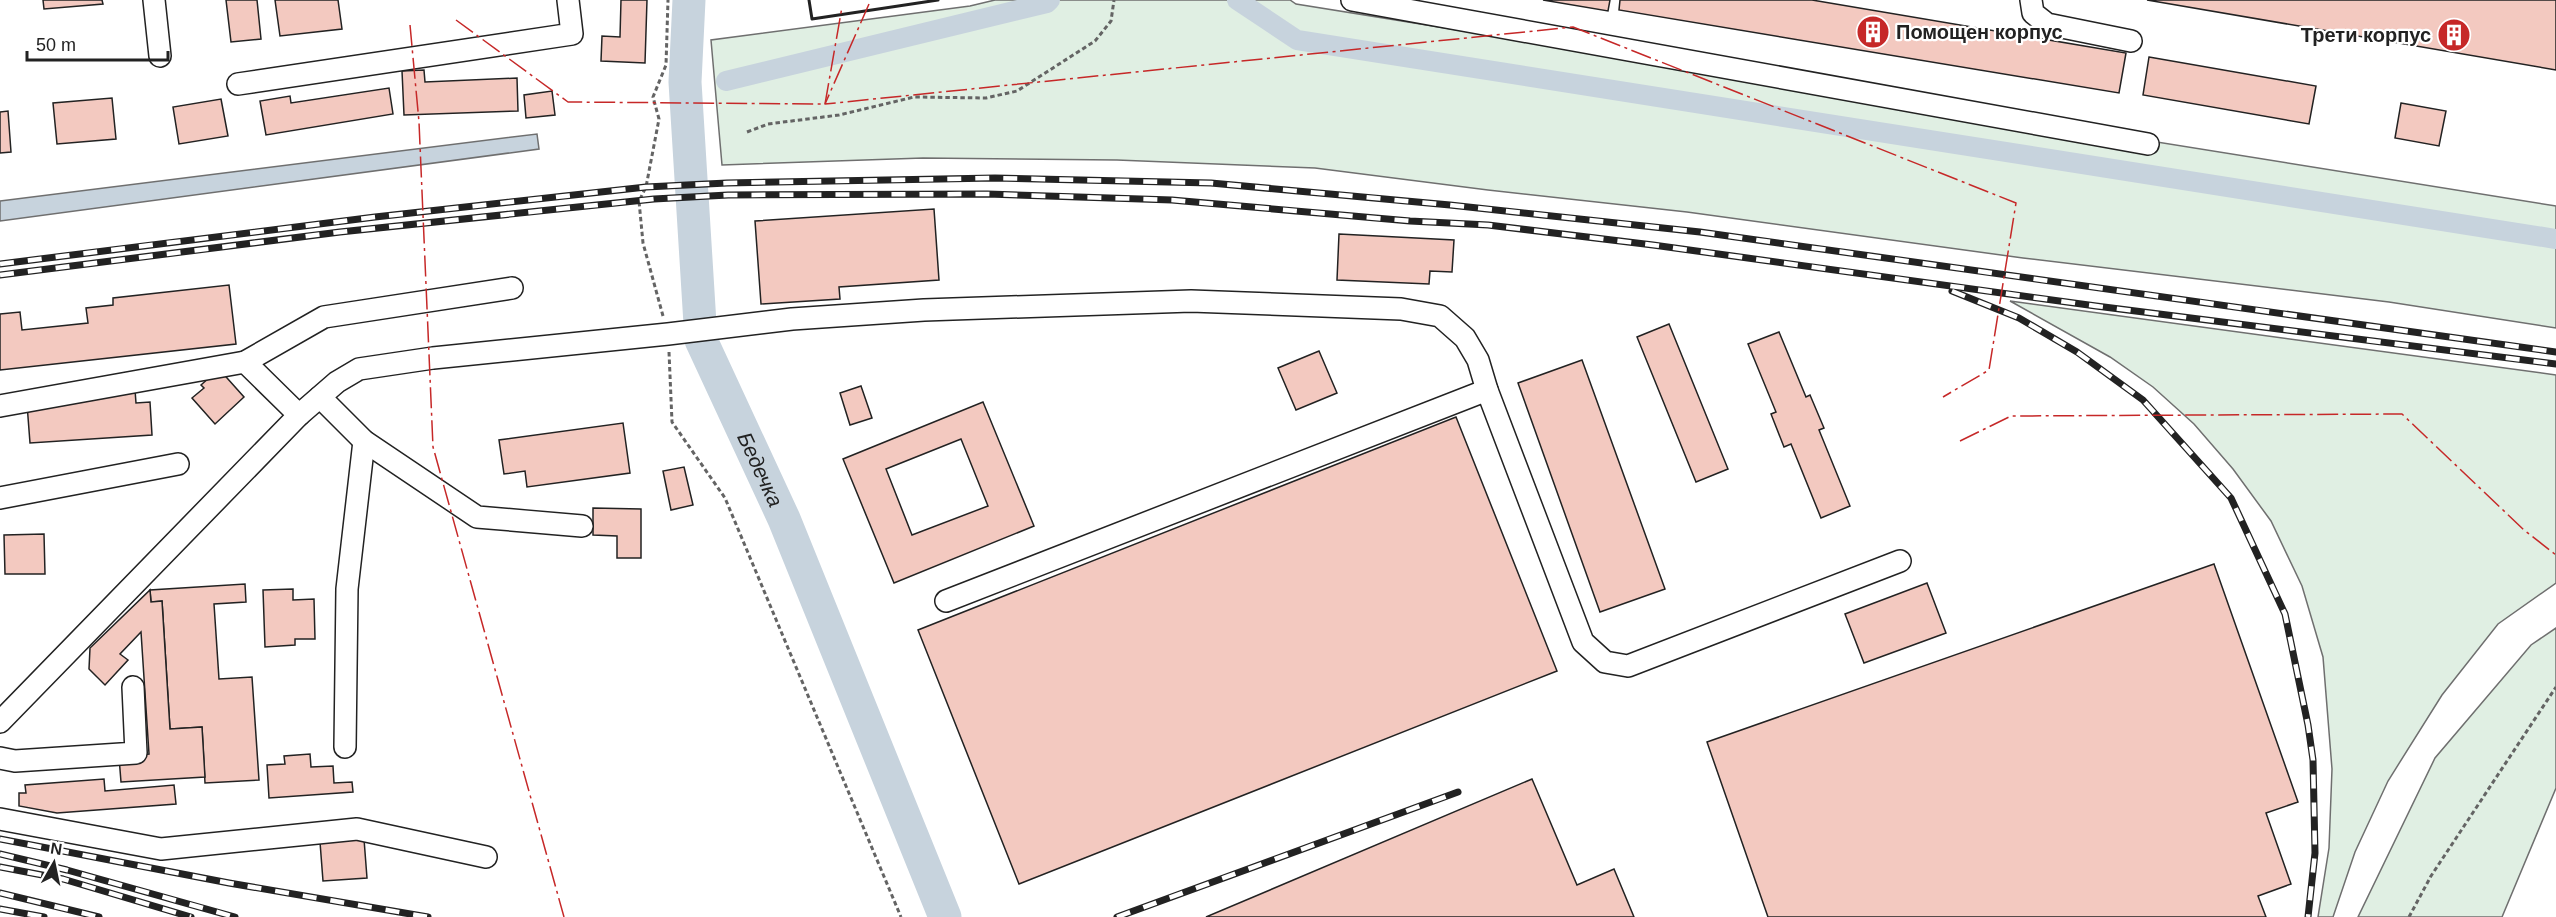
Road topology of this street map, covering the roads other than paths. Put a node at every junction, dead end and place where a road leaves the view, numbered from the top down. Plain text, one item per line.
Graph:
1 (154, 0) edge
2 (568, 0) edge
3 (1352, 0) edge
4 (2031, 0) edge
5 (2132, 41) dead end
6 (160, 56) dead end
7 (238, 84) dead end
8 (2148, 144) dead end
9 (512, 288) dead end
10 (245, 362) junction
11 (1487, 390) junction
12 (320, 397) junction
13 (0, 406) edge
14 (299, 415) junction
15 (364, 441) junction
16 (178, 464) dead end
17 (0, 498) edge
18 (582, 526) dead end
19 (1900, 561) dead end
20 (946, 601) dead end
21 (133, 687) dead end
22 (0, 722) edge
23 (345, 747) dead end
24 (0, 758) edge
25 (0, 819) edge
26 (486, 857) dead end

1 - 6 street
2 - 7 street
3 - 8 street
4 - 5 street
9 - 10 street
10 - 13 street
10 - 14 street
11 - 12 street
11 - 19 street
11 - 20 street
12 - 14 street
12 - 15 street
14 - 22 street
15 - 18 street
15 - 23 street
16 - 17 street
21 - 24 street
25 - 26 street

